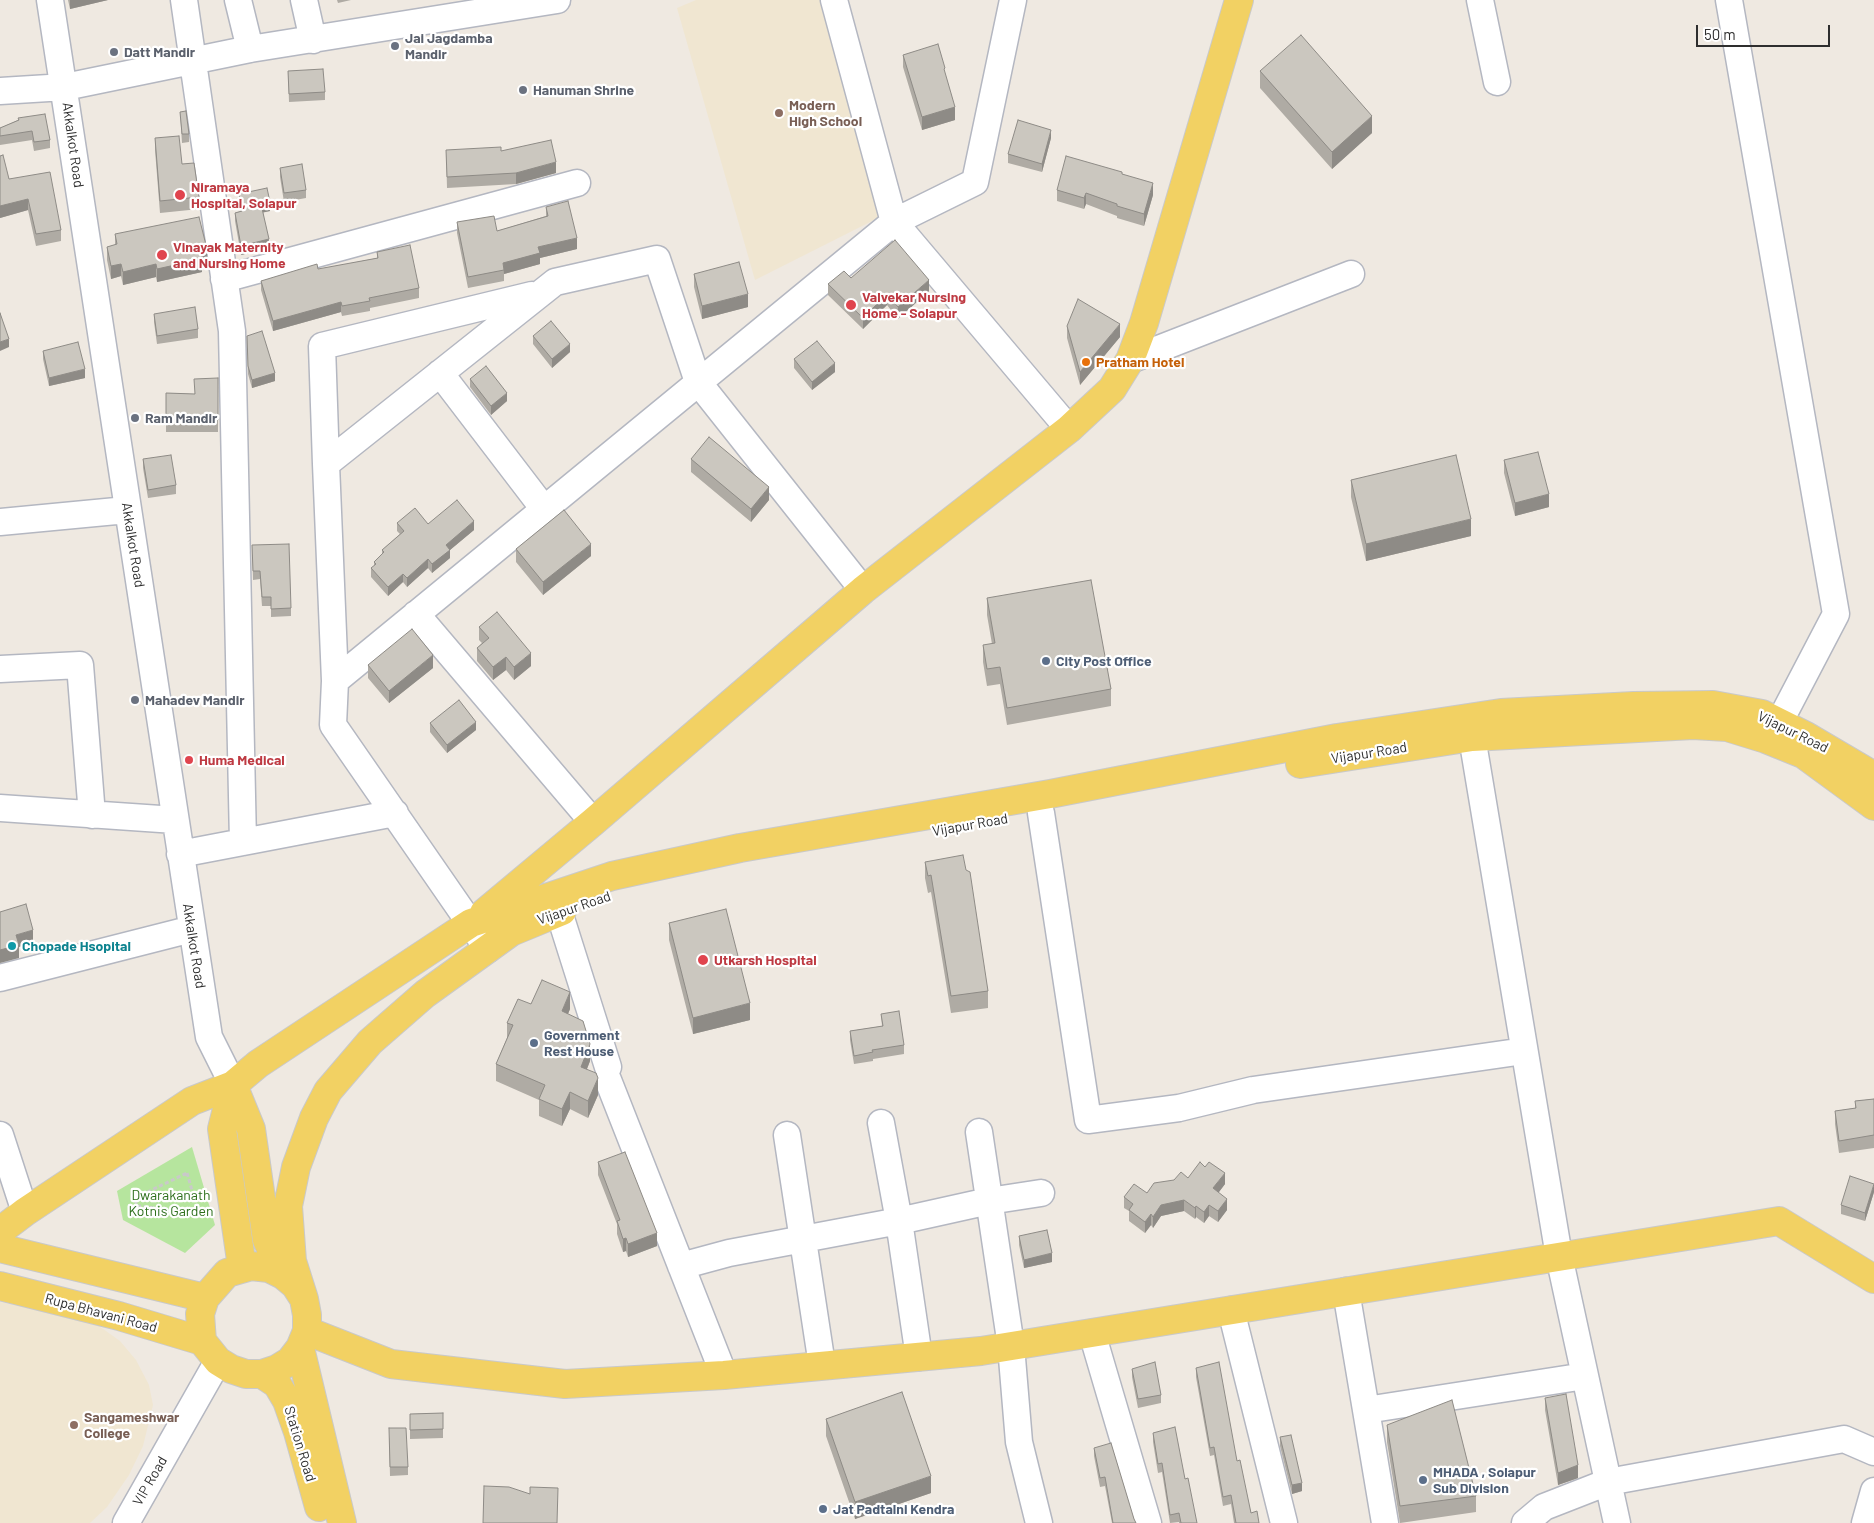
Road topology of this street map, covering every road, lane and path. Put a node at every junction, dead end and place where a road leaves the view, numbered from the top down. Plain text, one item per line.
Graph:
1 (50, 0) edge
2 (184, 0) edge
3 (238, 0) edge
4 (304, 0) edge
5 (557, 0) edge
6 (834, 0) edge
7 (1013, 0) edge
8 (1240, 0) edge
9 (1480, 0) edge
10 (1729, 0) edge
11 (313, 40) junction
12 (250, 49) junction
13 (193, 62) junction
14 (1497, 82) dead end
15 (65, 87) junction
16 (0, 91) edge
17 (577, 182) dead end
18 (894, 222) junction
19 (1351, 274) dead end
20 (224, 279) junction
21 (541, 292) junction
22 (1130, 360) junction
23 (440, 373) junction
24 (698, 382) junction
25 (1069, 429) junction
26 (326, 464) junction
27 (544, 509) junction
28 (127, 510) junction
29 (0, 522) edge
30 (863, 590) junction
31 (416, 614) junction
32 (0, 669) edge
33 (335, 681) junction
34 (1779, 722) junction
35 (1472, 737) junction
36 (1874, 776) edge
37 (1874, 806) edge
38 (0, 808) edge
39 (395, 813) junction
40 (1041, 813) junction
41 (92, 815) junction
42 (175, 820) junction
43 (593, 822) junction
44 (243, 842) junction
45 (180, 854) junction
46 (559, 912) junction
47 (471, 923) junction
48 (192, 929) junction
49 (488, 949) junction
50 (0, 978) edge
51 (1524, 1051) junction
52 (233, 1086) junction
53 (881, 1123) dead end
54 (979, 1132) dead end
55 (0, 1135) edge
56 (787, 1135) dead end
57 (1041, 1193) dead end
58 (989, 1201) junction
59 (138, 1206) joint
60 (25, 1212) junction
61 (899, 1221) junction
62 (0, 1231) edge
63 (803, 1238) junction
64 (0, 1248) edge
65 (1559, 1256) junction
66 (681, 1266) junction
67 (265, 1270) junction
68 (1874, 1279) edge
69 (0, 1286) edge
70 (1346, 1291) junction
71 (205, 1298) junction
72 (304, 1299) junction
73 (1231, 1310) junction
74 (1092, 1332) junction
75 (303, 1340) junction
76 (1011, 1346) junction
77 (210, 1351) junction
78 (918, 1357) junction
79 (822, 1365) junction
80 (262, 1374) junction
81 (724, 1375) junction
82 (1585, 1376) junction
83 (1366, 1410) junction
84 (1874, 1452) edge
85 (1608, 1482) junction
86 (1874, 1491) edge
87 (126, 1523) edge
88 (324, 1523) edge
89 (342, 1523) edge
90 (1039, 1523) edge
91 (1148, 1523) edge
92 (1284, 1523) edge
93 (1385, 1523) edge
94 (1525, 1523) edge
95 (1617, 1523) edge
96 (1866, 1523) edge

1 - 15 street, Akkalkot Road
2 - 13 street
3 - 12 street
4 - 11 street
5 - 11 street
6 - 18 street
7 - 18 street
8 - 22 main road
9 - 14 street
10 - 34 street
11 - 12 street
12 - 13 street
13 - 15 street
13 - 20 street
15 - 16 street
15 - 28 street, Akkalkot Road
17 - 20 street
18 - 24 street
18 - 25 street
19 - 22 street
20 - 44 street
21 - 23 street
21 - 24 street
21 - 26 street
22 - 25 main road
23 - 26 street
23 - 27 street
24 - 27 street
24 - 30 street
25 - 30 main road
26 - 33 street
27 - 31 street
28 - 29 street
28 - 42 street, Akkalkot Road
30 - 43 main road
31 - 33 street
31 - 43 street
32 - 41 street
33 - 39 street
34 - 36 main road, Vijapur Road
34 - 47 main road, Vijapur Road
35 - 37 main road, Vijapur Road
35 - 40 main road, Vijapur Road
35 - 51 street
38 - 41 street
39 - 44 street
39 - 47 street
40 - 46 main road, Vijapur Road
40 - 51 street
41 - 42 street
42 - 45 street, Akkalkot Road
43 - 47 main road
44 - 45 street
45 - 48 street, Akkalkot Road
46 - 49 main road, Vijapur Road
46 - 66 street
47 - 49 street
47 - 52 main road, Vijapur Road
48 - 50 street
48 - 52 street, Akkalkot Road
49 - 72 main road, Vijapur Road
51 - 65 street
52 - 60 main road
52 - 67 main road
52 - 67 main road
53 - 61 street
54 - 58 street
55 - 60 street
56 - 63 street
57 - 58 street
58 - 61 street
58 - 76 street
59 - 59 path
60 - 62 main road
61 - 63 street
61 - 78 street
63 - 66 street
63 - 79 street
64 - 71 main road
65 - 68 main road
65 - 70 main road
65 - 82 street
66 - 81 street
67 - 71 main road
67 - 72 main road
69 - 77 main road, Rupa Bhavani Road
70 - 73 main road
70 - 83 street
71 - 77 main road
72 - 75 main road
73 - 74 main road
73 - 92 street
74 - 76 main road
74 - 91 street
75 - 80 main road
75 - 81 main road
75 - 89 main road
76 - 78 main road
76 - 90 street
77 - 80 main road
77 - 87 street, VIP Road
78 - 79 main road
79 - 81 main road
80 - 88 main road, Station Road
82 - 83 street
82 - 85 street
83 - 93 street
84 - 85 street
85 - 94 street
85 - 95 street
86 - 96 street

